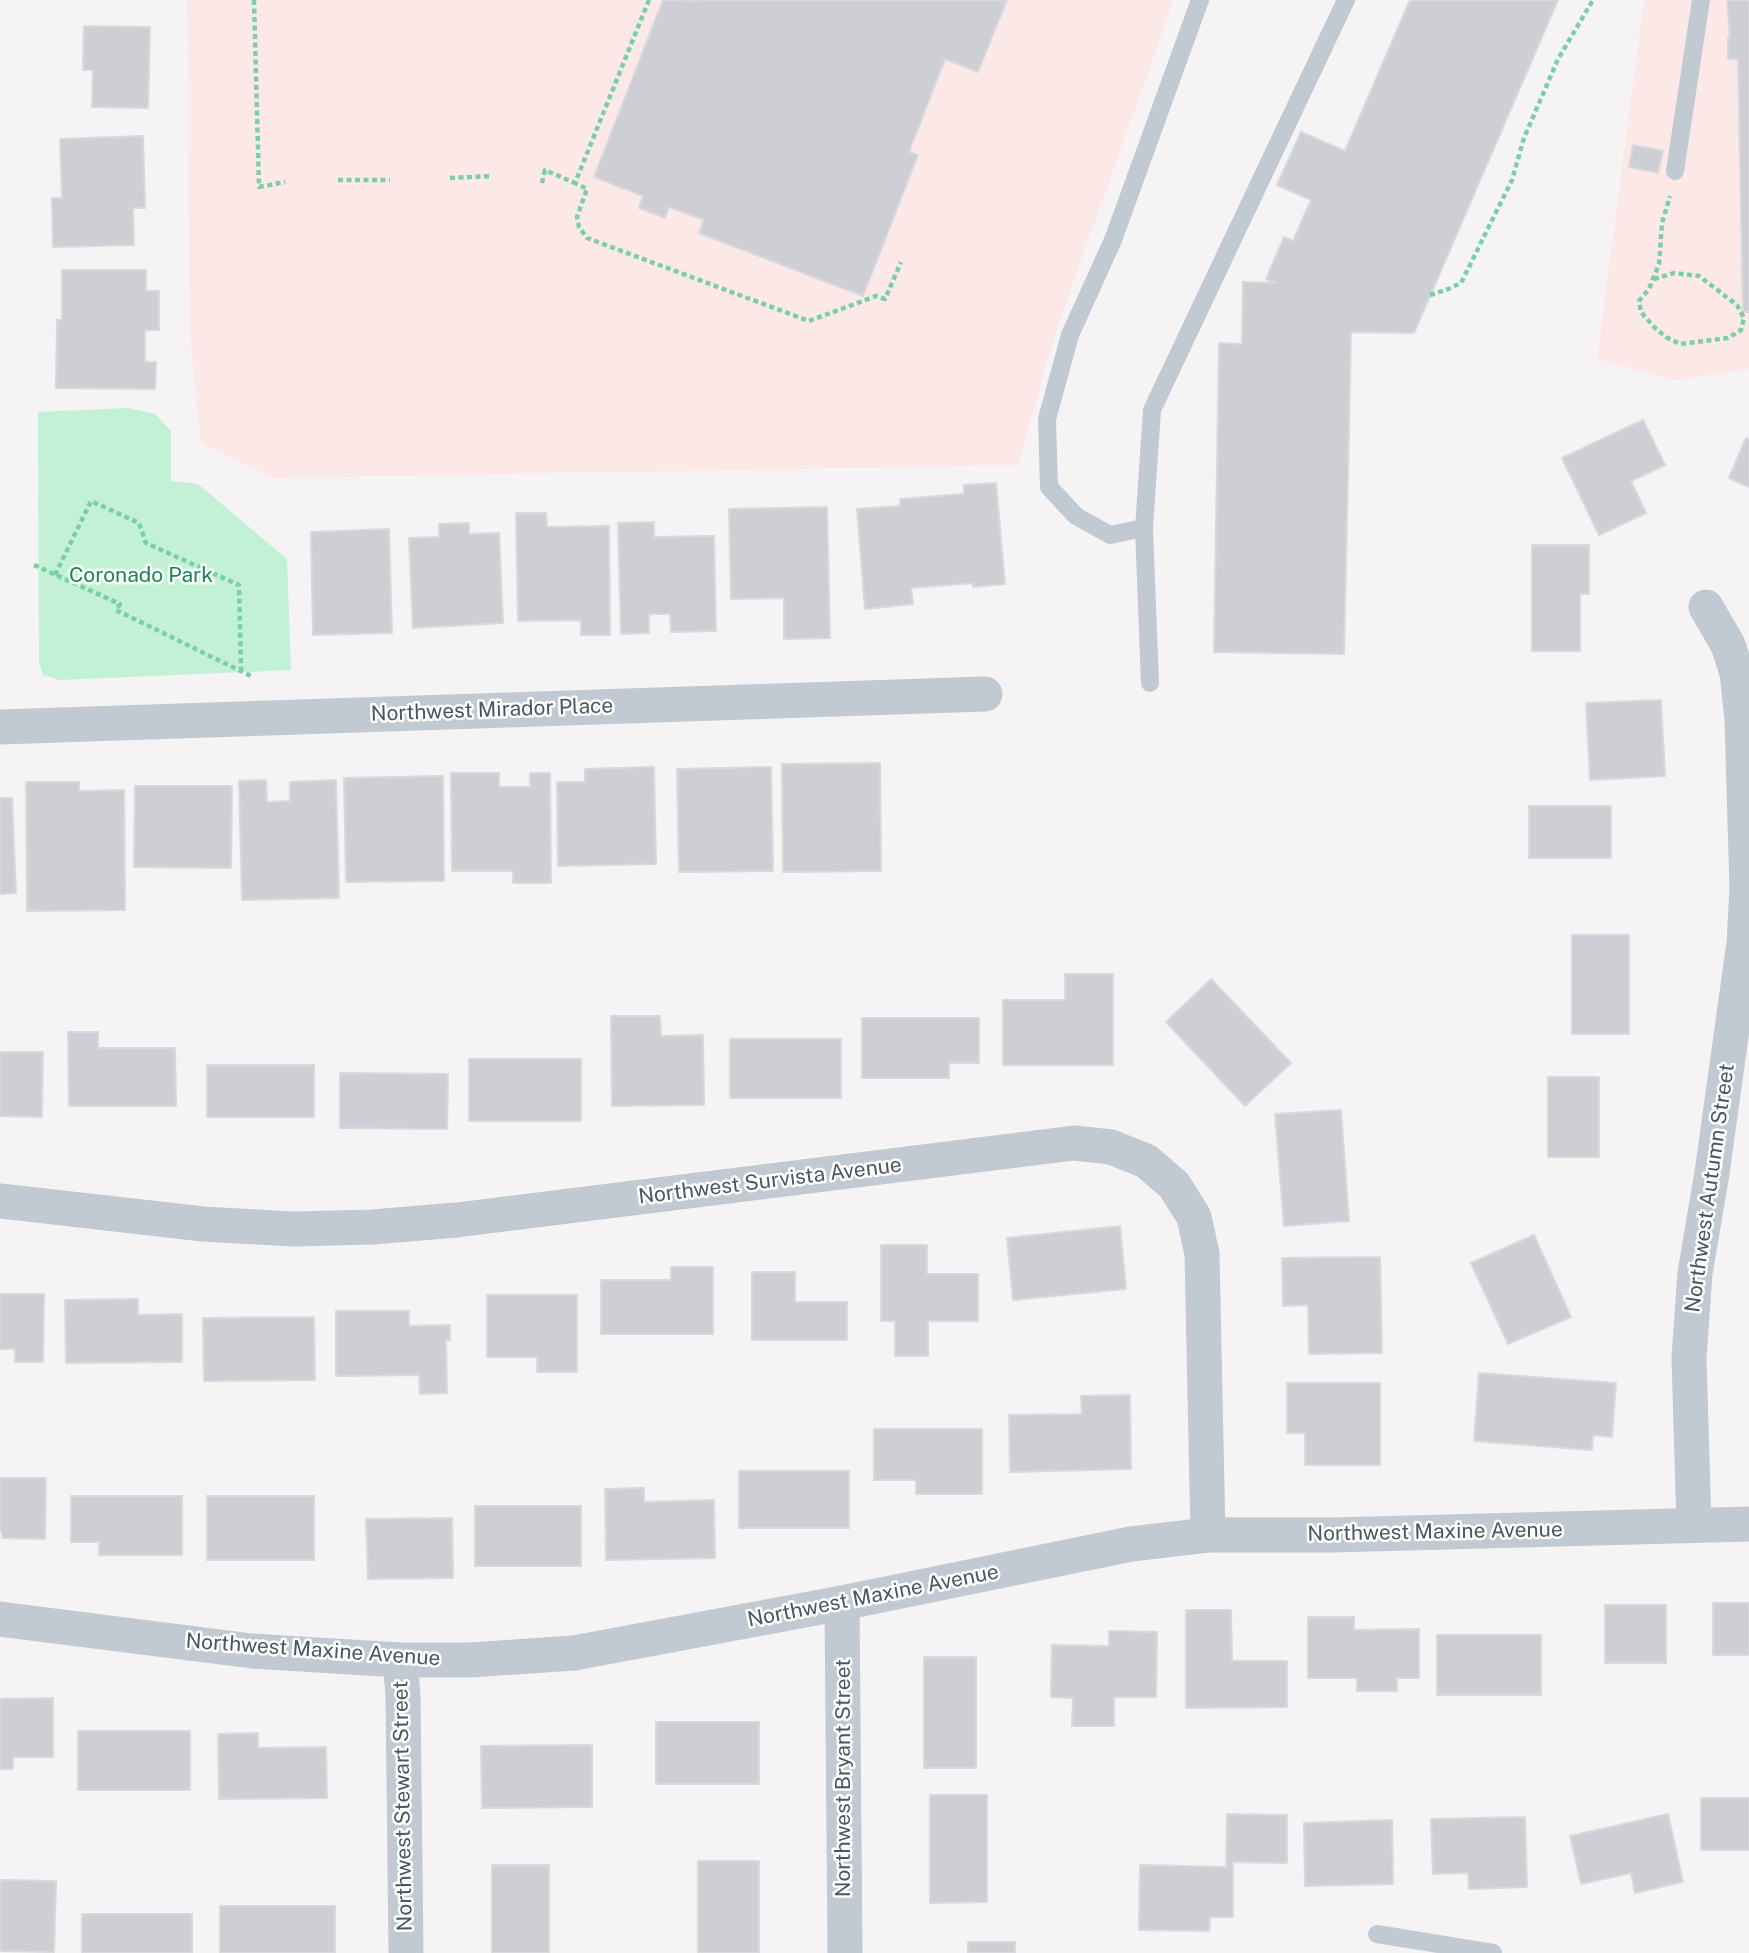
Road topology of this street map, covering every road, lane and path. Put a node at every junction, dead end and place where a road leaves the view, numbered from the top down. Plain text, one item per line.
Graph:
1 (254, 0) edge
2 (649, 0) edge
3 (1200, 0) edge
4 (1346, 0) edge
5 (1593, 0) edge
6 (1701, 0) edge
7 (1675, 171) joint
8 (492, 176) dead end
9 (450, 178) dead end
10 (338, 180) dead end
11 (390, 180) dead end
12 (285, 182) dead end
13 (541, 183) dead end
14 (575, 183) junction
15 (901, 262) dead end
16 (1654, 279) junction
17 (1430, 295) dead end
18 (1144, 528) junction
19 (34, 565) dead end
20 (55, 575) junction
21 (1706, 607) dead end
22 (241, 670) junction
23 (251, 676) dead end
24 (1150, 683) dead end
25 (985, 694) dead end
26 (1745, 720) edge
27 (0, 727) edge
28 (0, 1201) edge
29 (1749, 1524) edge
30 (1693, 1525) junction
31 (1208, 1535) junction
32 (842, 1603) junction
33 (0, 1619) edge
34 (400, 1660) junction
35 (1377, 1934) dead end
36 (406, 1953) edge
37 (845, 1953) edge
38 (1493, 1953) edge

1 - 12 path
2 - 14 path
3 - 18 lane
4 - 18 lane
5 - 17 path
6 - 7 lane
7 - 16 path
8 - 9 path
10 - 11 path
13 - 14 path
14 - 15 path
16 - 16 path
18 - 24 lane
19 - 20 path
20 - 22 path
20 - 22 path
21 - 26 street, Northwest Autumn Street
22 - 23 path
25 - 27 street, Northwest Mirador Place
26 - 30 street, Northwest Autumn Street
28 - 31 street, Northwest Survista Avenue
29 - 30 street, Northwest Maxine Avenue
30 - 31 street, Northwest Maxine Avenue
31 - 32 street, Northwest Maxine Avenue
32 - 34 street, Northwest Maxine Avenue
32 - 37 street, Northwest Bryant Street
33 - 34 street, Northwest Maxine Avenue
34 - 36 street, Northwest Stewart Street
35 - 38 lane

